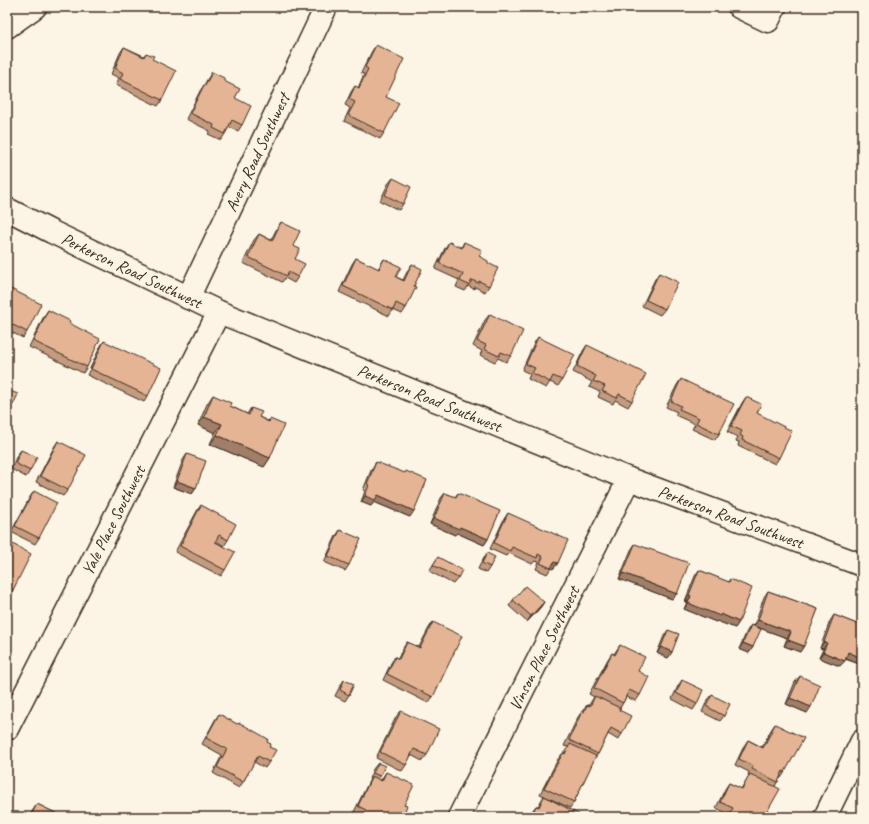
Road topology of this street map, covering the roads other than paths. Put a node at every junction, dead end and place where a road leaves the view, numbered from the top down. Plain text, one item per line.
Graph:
1 (35, 7) edge
2 (326, 7) edge
3 (739, 7) edge
4 (772, 14) edge
5 (7, 27) edge
6 (7, 209) edge
7 (188, 298) junction
8 (219, 312) junction
9 (629, 479) junction
10 (862, 565) edge
11 (7, 729) edge
12 (862, 741) edge
13 (459, 817) edge
14 (825, 817) edge

1 - 5 street
2 - 7 street, Avery Road Southwest
3 - 4 street
6 - 7 street, Perkerson Road Southwest
7 - 8 street, Perkerson Road Southwest
8 - 9 street, Perkerson Road Southwest
8 - 11 street, Yale Place Southwest
9 - 10 street, Perkerson Road Southwest
9 - 13 street, Vinson Place Southwest
12 - 14 street

